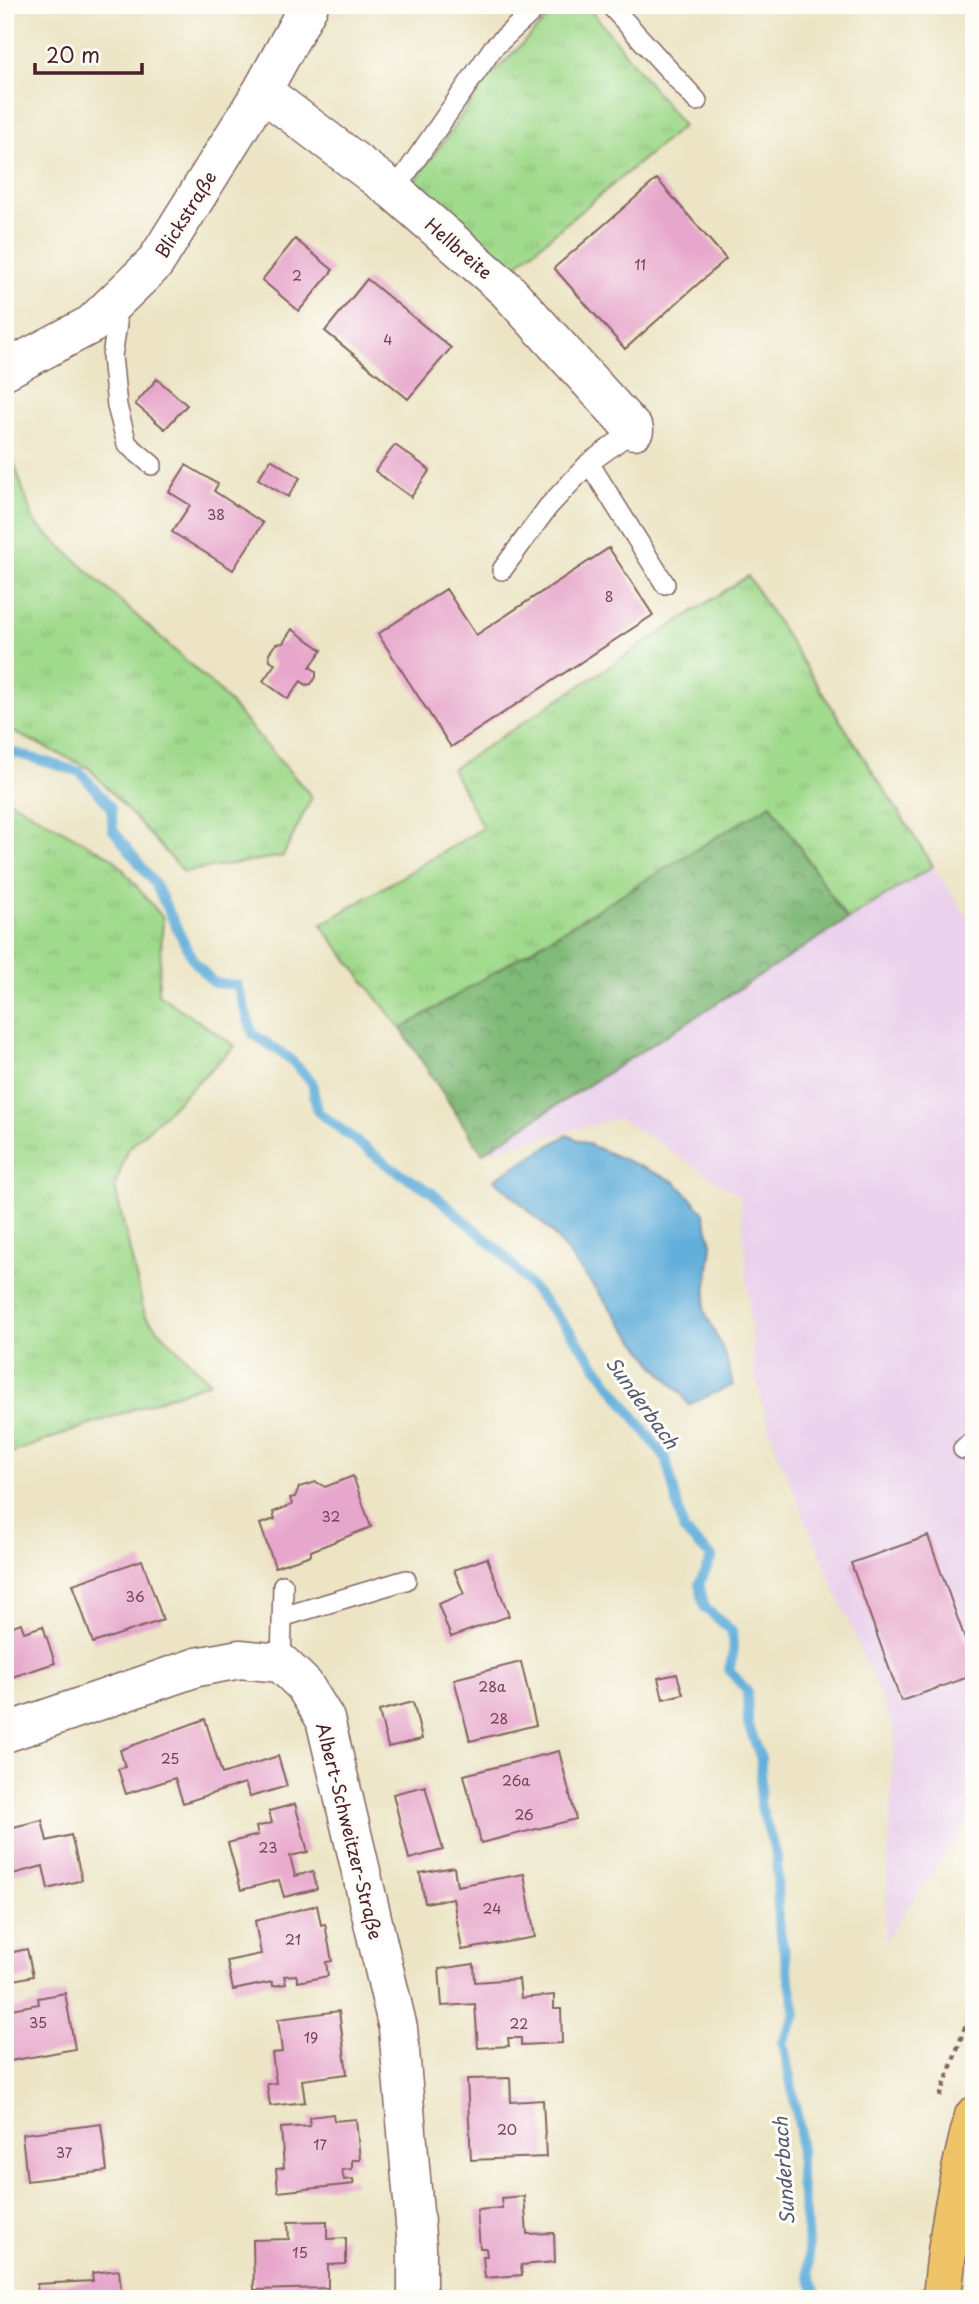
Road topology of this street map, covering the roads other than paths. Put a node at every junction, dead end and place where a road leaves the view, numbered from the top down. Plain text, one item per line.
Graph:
1 (309, 5) edge
2 (539, 5) edge
3 (610, 5) edge
4 (262, 92) junction
5 (697, 102) dead end
6 (394, 191) junction
7 (111, 305) junction
8 (5, 370) edge
9 (634, 430) joint
10 (589, 463) junction
11 (152, 465) dead end
12 (502, 570) dead end
13 (665, 584) dead end
14 (406, 1580) dead end
15 (283, 1585) dead end
16 (282, 1618) junction
17 (281, 1663) junction
18 (5, 1733) edge
19 (974, 2116) edge
20 (417, 2299) edge
21 (942, 2299) edge

1 - 4 street, Blickstraße
2 - 6 lane
3 - 5 lane
4 - 6 street, Hellbreite
4 - 7 street, Blickstraße
6 - 9 street, Hellbreite
7 - 8 street, Blickstraße
7 - 11 lane
9 - 10 lane
10 - 12 lane
10 - 13 lane
14 - 16 lane
15 - 16 lane
16 - 17 lane
17 - 18 street
17 - 20 street, Albert-Schweitzer-Straße
19 - 21 main road

